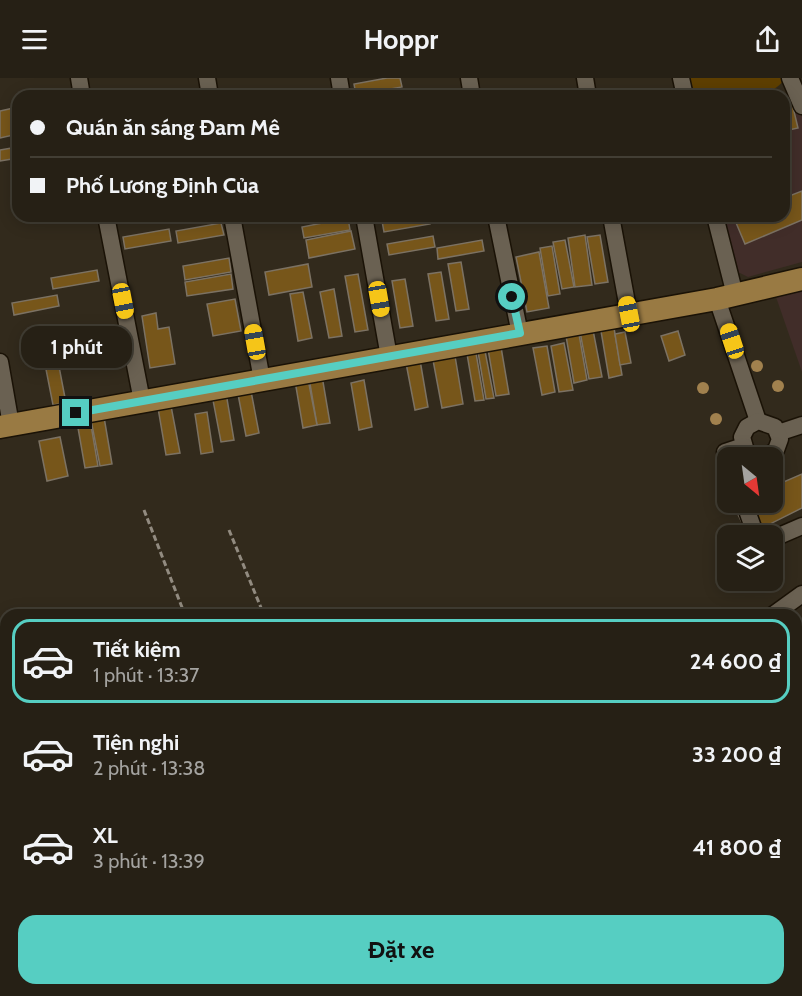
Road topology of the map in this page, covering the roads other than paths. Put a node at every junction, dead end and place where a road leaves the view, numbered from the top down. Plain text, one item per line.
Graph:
1 (790, 78) edge
2 (802, 106) edge
3 (107, 222) edge
4 (233, 222) edge
5 (365, 222) edge
6 (497, 222) edge
7 (611, 222) edge
8 (717, 222) edge
9 (802, 279) edge
10 (726, 297) junction
11 (629, 314) junction
12 (520, 333) junction
13 (389, 357) junction
14 (0, 362) edge
15 (262, 380) junction
16 (142, 401) junction
17 (758, 421) junction
18 (802, 425) edge
19 (5, 426) edge
20 (778, 433) junction
21 (748, 447) edge
22 (777, 447) edge
23 (802, 526) edge
24 (783, 534) edge
25 (802, 594) edge
26 (781, 609) edge

1 - 2 street
3 - 16 street
4 - 15 street
5 - 13 street
6 - 12 street
7 - 11 street
8 - 10 street
9 - 10 main road
10 - 11 main road
10 - 17 street
11 - 12 main road
12 - 13 main road
13 - 15 main road
14 - 19 street
15 - 16 main road
16 - 19 main road
17 - 20 street
17 - 21 street
18 - 20 street
20 - 22 street
23 - 24 street
25 - 26 street

